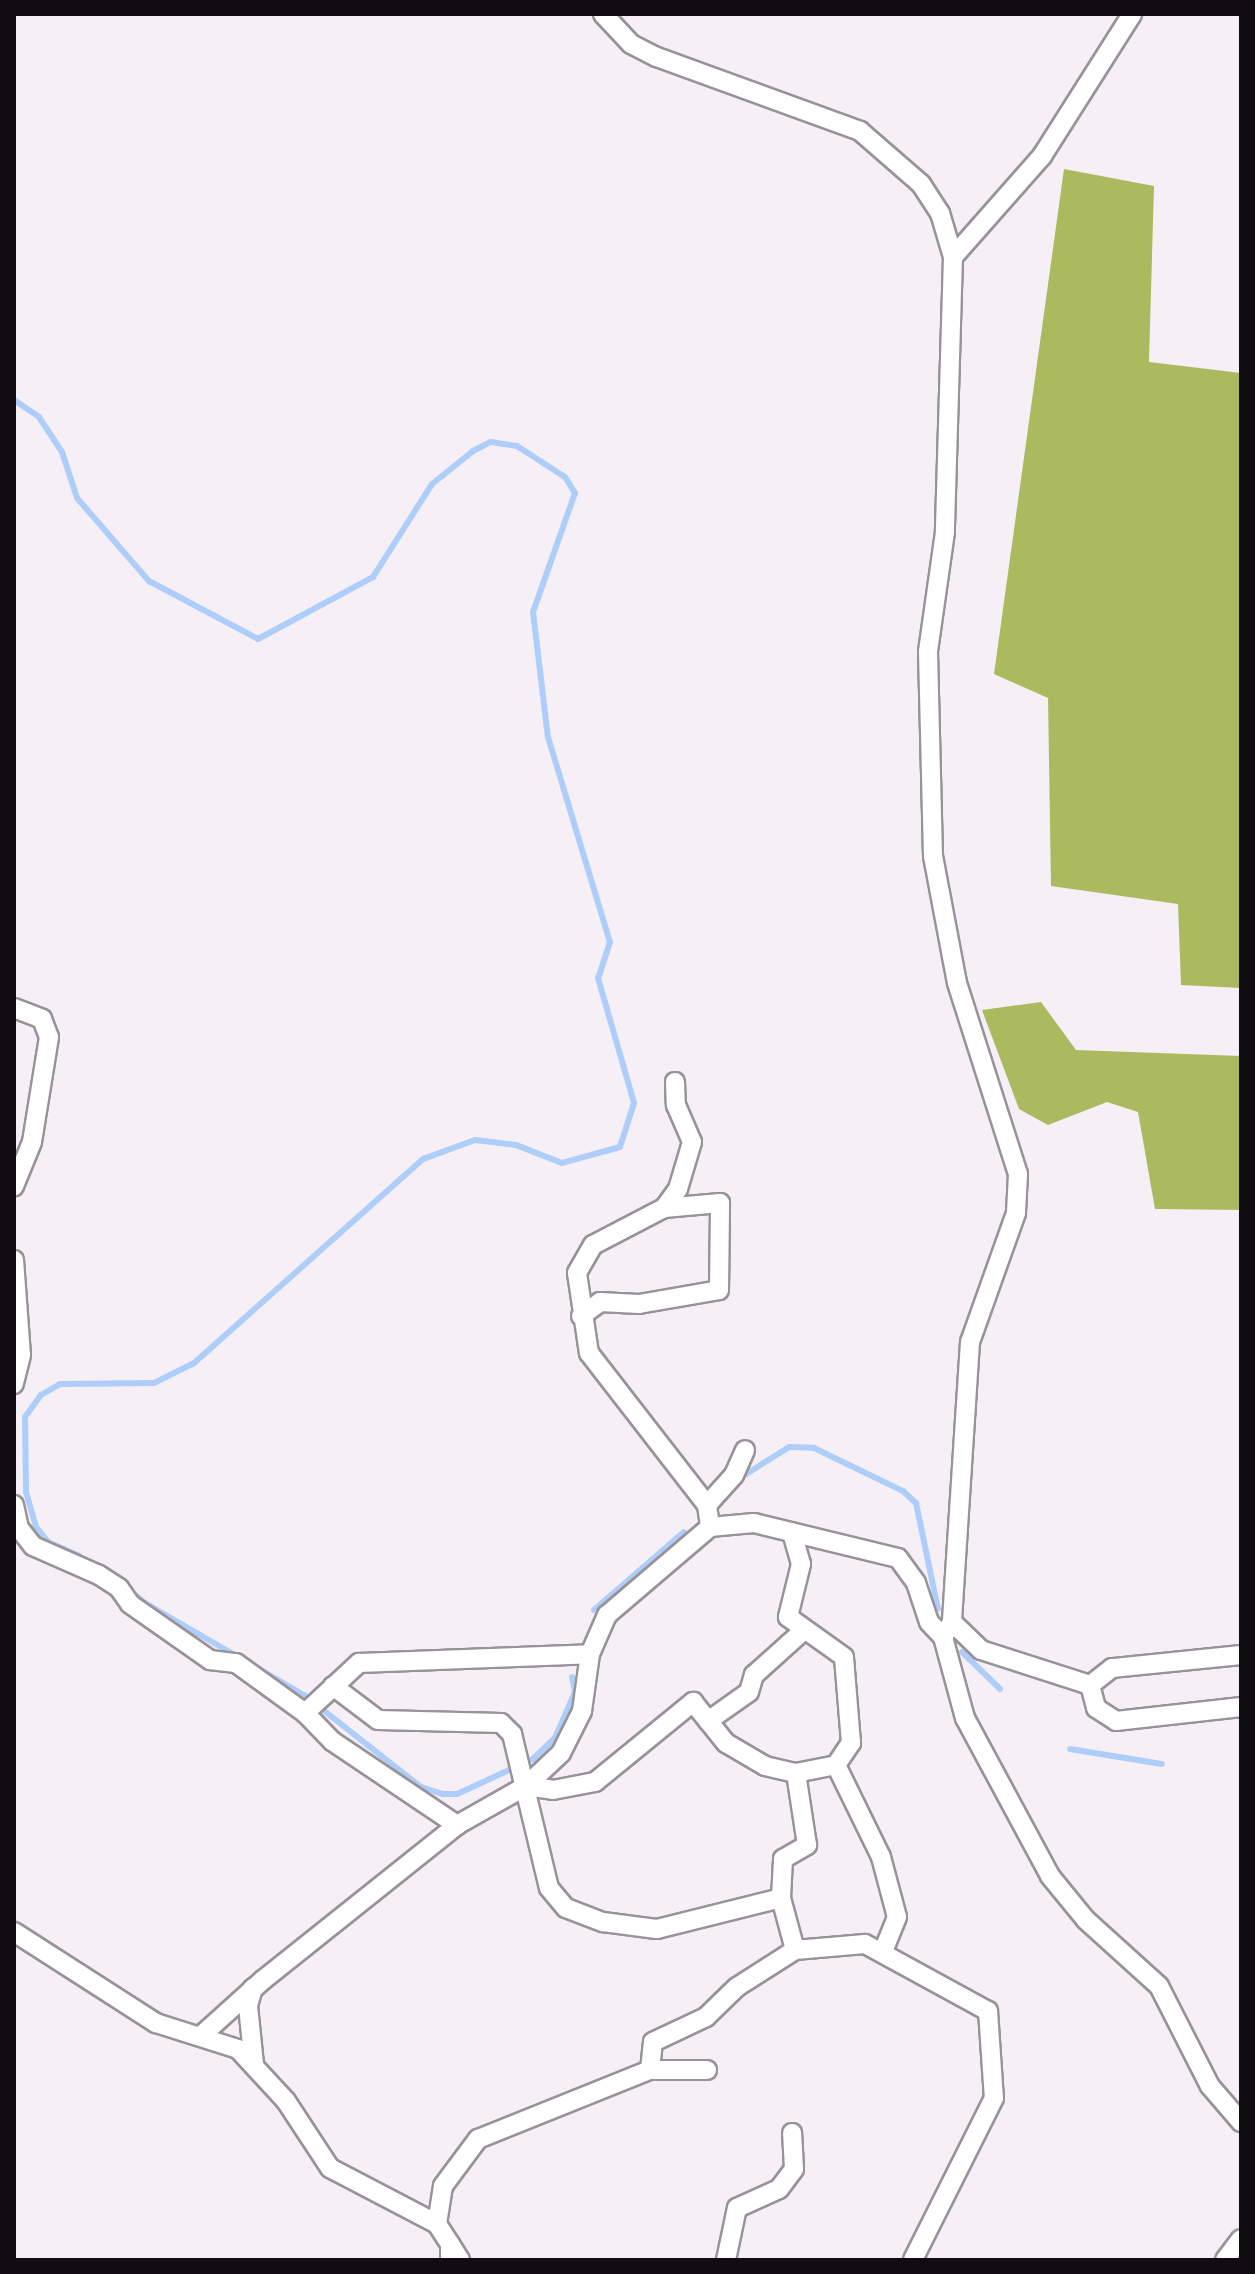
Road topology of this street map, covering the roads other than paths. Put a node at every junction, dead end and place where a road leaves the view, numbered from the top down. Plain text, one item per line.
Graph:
1 (603, 14) edge
2 (1132, 14) edge
3 (953, 257) junction
4 (14, 1008) edge
5 (675, 1082) dead end
6 (14, 1186) edge
7 (664, 1208) junction
8 (14, 1260) edge
9 (581, 1316) junction
10 (14, 1384) edge
11 (745, 1450) dead end
12 (14, 1505) edge
13 (707, 1505) junction
14 (710, 1527) junction
15 (792, 1532) junction
16 (948, 1629) junction
17 (803, 1631) junction
18 (590, 1654) junction
19 (1241, 1655) edge
20 (1090, 1685) junction
21 (317, 1701) junction
22 (1241, 1707) edge
23 (708, 1721) junction
24 (836, 1765) junction
25 (521, 1773) junction
26 (796, 1773) junction
27 (457, 1825) junction
28 (781, 1898) junction
29 (14, 1932) edge
30 (795, 1950) junction
31 (883, 1951) junction
32 (253, 1988) junction
33 (203, 2034) junction
34 (254, 2064) junction
35 (650, 2070) junction
36 (707, 2070) dead end
37 (1241, 2122) edge
38 (792, 2133) dead end
39 (437, 2224) junction
40 (1241, 2239) edge
41 (453, 2255) edge
42 (726, 2260) edge
43 (913, 2260) edge
44 (1225, 2260) edge

1 - 3 street
2 - 3 street
3 - 16 street
4 - 6 street
5 - 7 street
7 - 9 street
7 - 9 street
8 - 10 street
9 - 13 street
11 - 13 street
12 - 21 street
13 - 14 street
14 - 15 street
14 - 18 street
15 - 16 street
15 - 17 street
16 - 20 street
16 - 37 street
17 - 23 street
17 - 24 street
18 - 21 street
18 - 25 street
19 - 20 street
20 - 22 street
21 - 25 street
21 - 27 street
23 - 25 street
23 - 26 street
24 - 26 street
24 - 31 street
25 - 27 street
25 - 28 street
26 - 28 street
27 - 32 street
28 - 30 street
29 - 33 street
30 - 31 street
30 - 35 street
31 - 43 street
32 - 33 street
32 - 34 street
33 - 34 street
34 - 39 street
35 - 36 street
35 - 39 street
38 - 42 street
39 - 41 street
40 - 44 street

